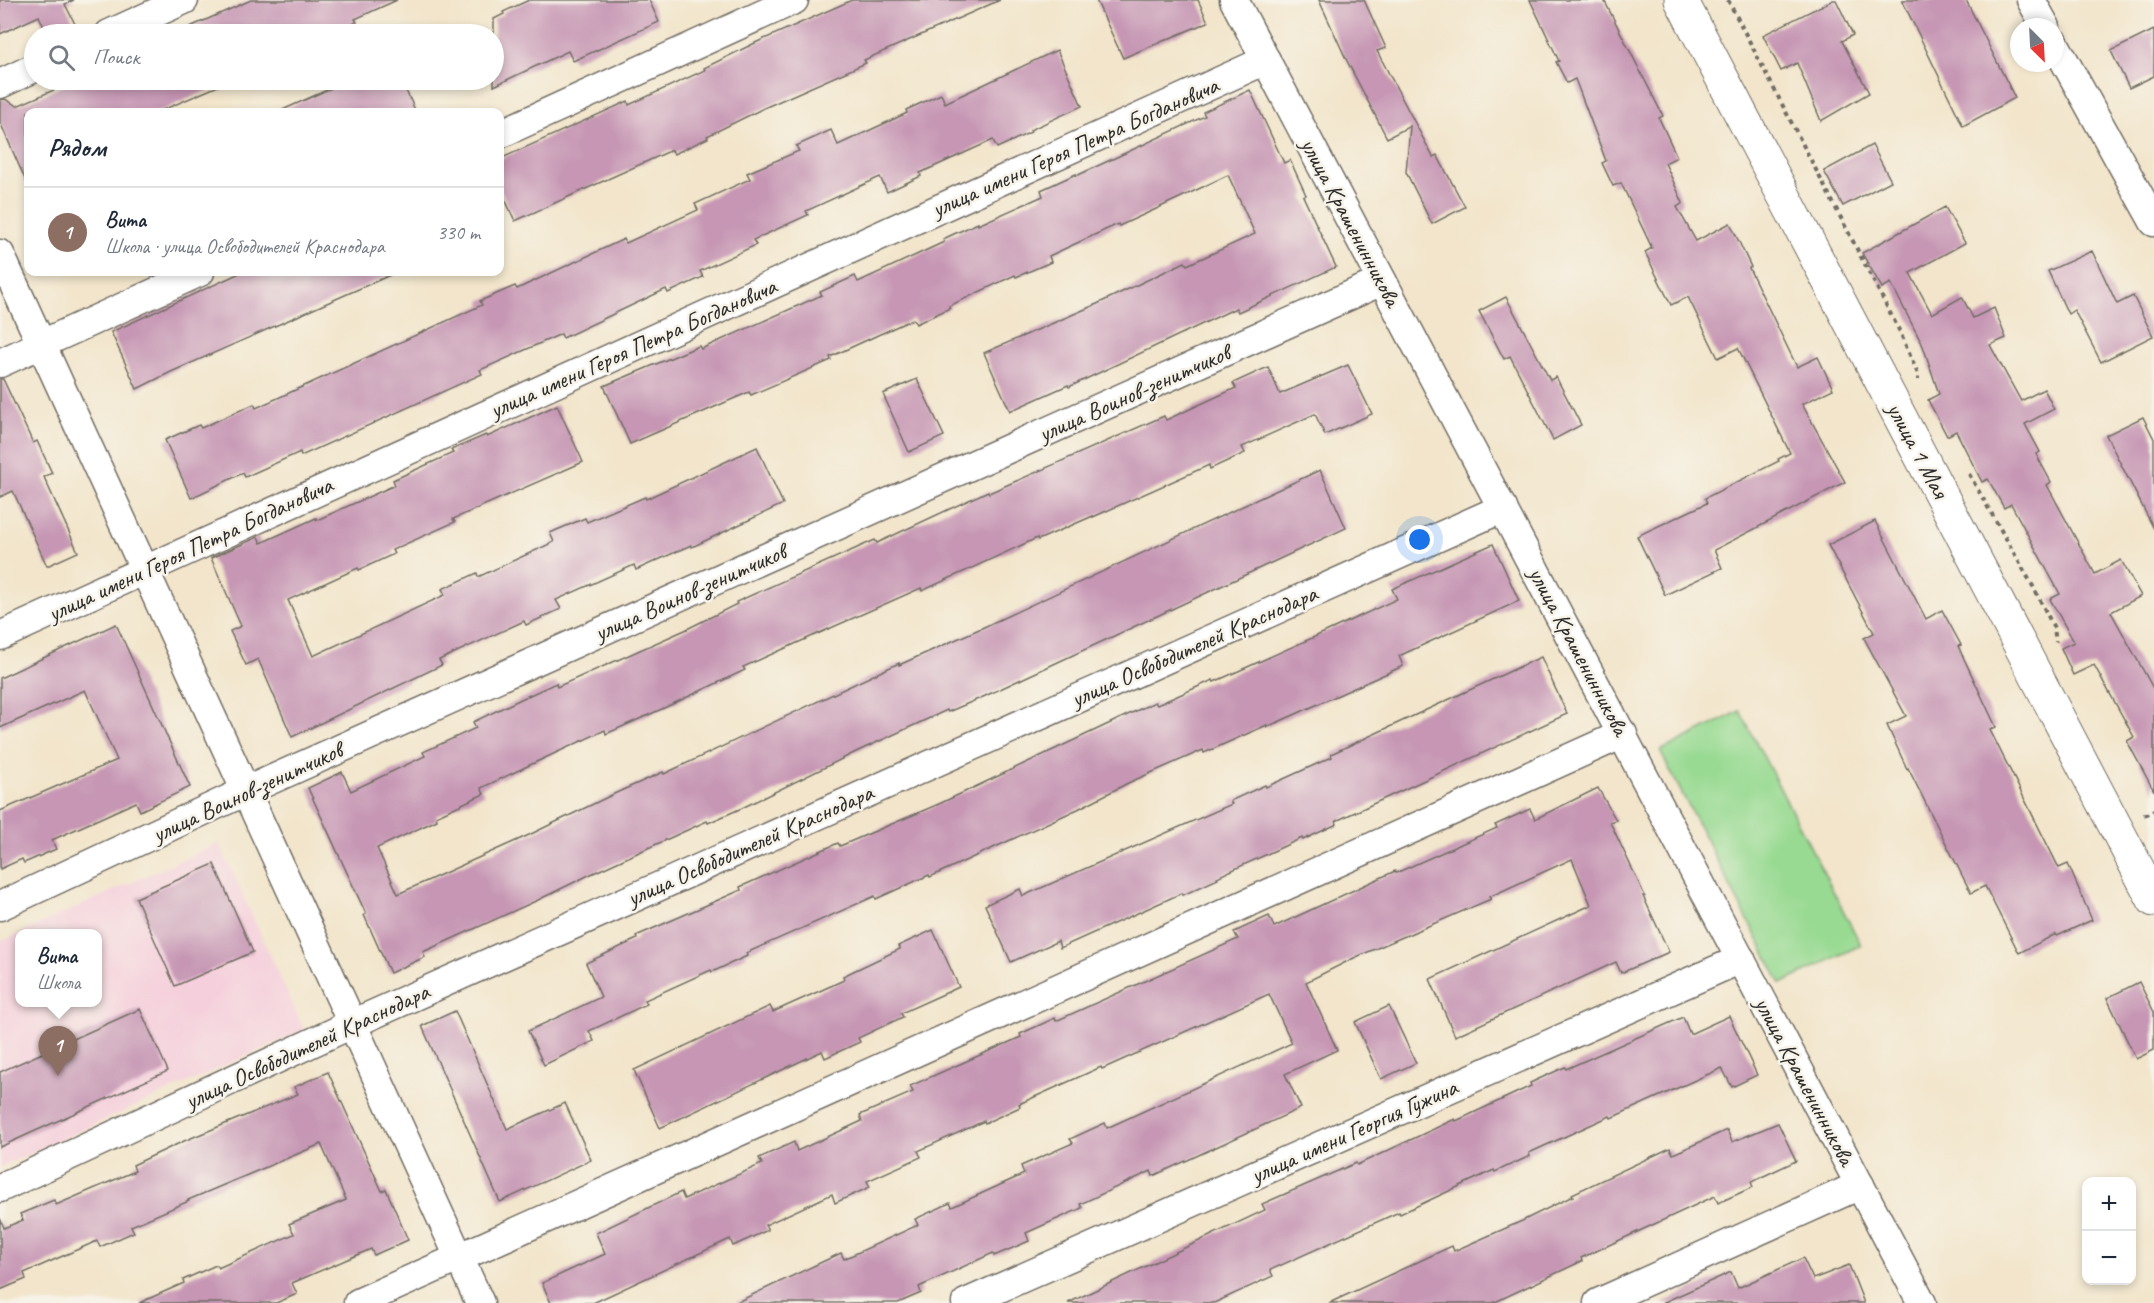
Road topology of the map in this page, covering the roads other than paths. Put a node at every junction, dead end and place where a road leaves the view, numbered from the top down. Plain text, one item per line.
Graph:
1 (184, 0) edge
2 (794, 0) edge
3 (1234, 0) edge
4 (1681, 0) edge
5 (2031, 0) edge
6 (2041, 18) edge
7 (131, 24) edge
8 (1266, 60) junction
9 (2064, 60) edge
10 (24, 73) edge
11 (0, 84) edge
12 (504, 132) edge
13 (2154, 222) edge
14 (0, 254) edge
15 (191, 276) edge
16 (1382, 281) junction
17 (41, 344) junction
18 (0, 363) edge
19 (1503, 508) junction
20 (144, 569) junction
21 (0, 636) edge
22 (1623, 734) junction
23 (246, 791) junction
24 (2154, 900) edge
25 (0, 906) edge
26 (1741, 959) junction
27 (352, 1024) junction
28 (1860, 1185) junction
29 (0, 1188) edge
30 (459, 1257) junction
31 (358, 1303) edge
32 (480, 1303) edge
33 (966, 1303) edge
34 (1598, 1303) edge
35 (1922, 1303) edge

1 - 7 street
2 - 12 street
3 - 8 street, улица Крашенинникова
4 - 24 street, улица 1 Мая
5 - 6 street
8 - 16 street, улица Крашенинникова
8 - 20 street, улица имени Героя Петра Богдановича
9 - 13 street
10 - 11 street
14 - 17 street
15 - 17 street
16 - 19 street, улица Крашенинникова
16 - 23 street, улица Воинов-зенитчиков
17 - 18 street
17 - 20 street
19 - 22 street, улица Крашенинникова
19 - 27 street, улица Освободителей Краснодара
20 - 21 street, улица имени Героя Петра Богдановича
20 - 23 street
22 - 26 street, улица Крашенинникова
22 - 30 street
23 - 25 street, улица Воинов-зенитчиков
23 - 27 street
26 - 28 street, улица Крашенинникова
26 - 33 street, улица имени Георгия Гужина
27 - 29 street, улица Освободителей Краснодара
27 - 30 street
28 - 34 street
28 - 35 street, улица Крашенинникова
30 - 31 street
30 - 32 street

